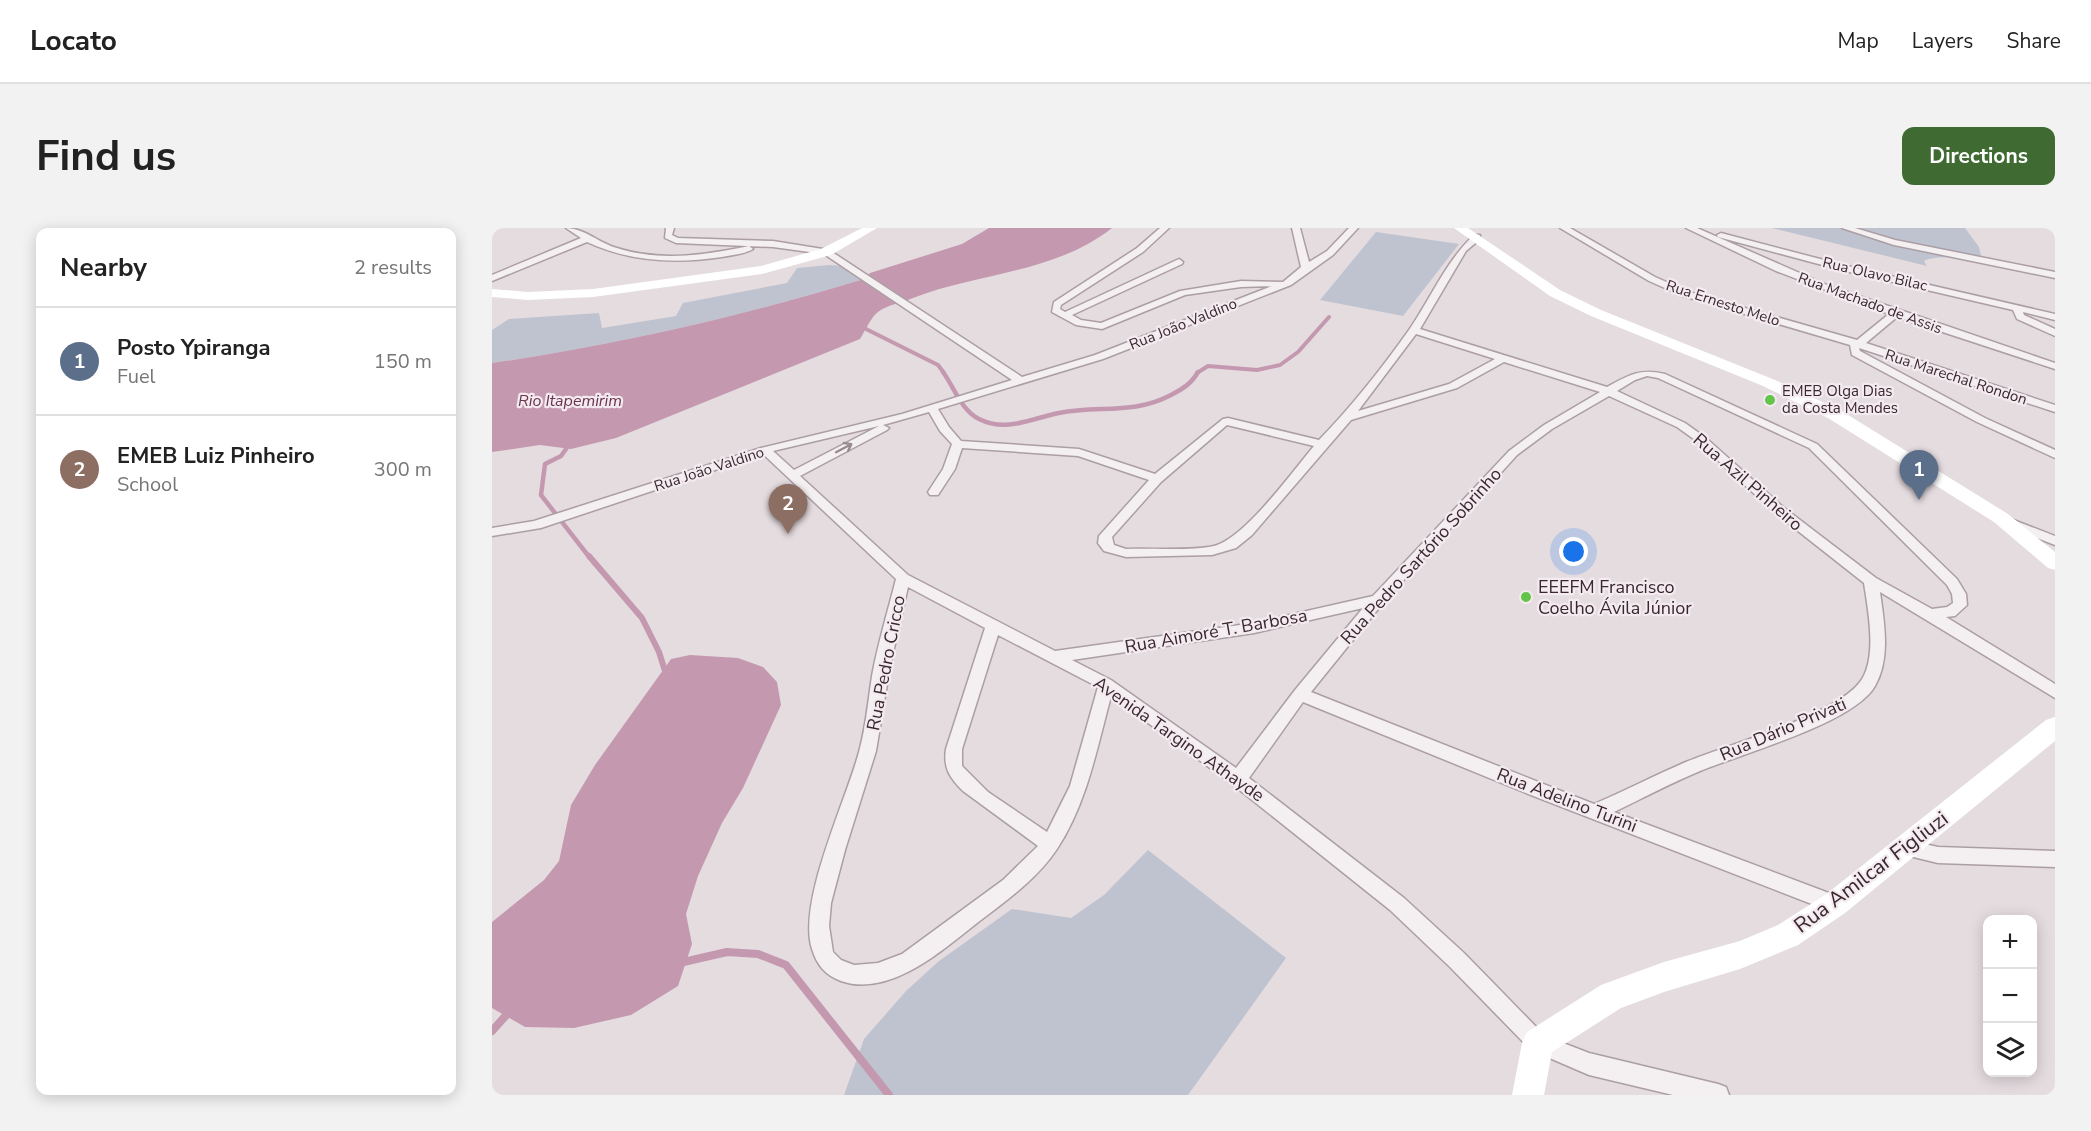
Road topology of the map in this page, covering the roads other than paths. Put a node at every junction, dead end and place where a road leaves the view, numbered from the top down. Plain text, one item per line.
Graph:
1 (570, 228) edge
2 (871, 228) edge
3 (1165, 228) edge
4 (1296, 228) edge
5 (1354, 228) edge
6 (1563, 228) edge
7 (1690, 228) edge
8 (1695, 228) edge
9 (1846, 228) edge
10 (671, 229) edge
11 (1469, 231) edge
12 (586, 239) junction
13 (773, 244) junction
14 (826, 252) junction
15 (1179, 262) dead end
16 (1306, 268) junction
17 (2055, 274) edge
18 (492, 278) edge
19 (1288, 283) junction
20 (492, 293) edge
21 (2017, 308) junction
22 (1894, 314) junction
23 (1063, 316) junction
24 (2055, 317) edge
25 (1413, 330) junction
26 (2055, 333) edge
27 (1858, 344) junction
28 (1505, 357) junction
29 (2055, 366) edge
30 (1019, 380) junction
31 (1608, 391) junction
32 (931, 407) junction
33 (2055, 409) edge
34 (905, 416) junction
35 (1347, 418) junction
36 (958, 444) junction
37 (1322, 444) junction
38 (765, 450) junction
39 (2055, 454) edge
40 (792, 475) junction
41 (1157, 478) junction
42 (934, 492) dead end
43 (2001, 518) junction
44 (492, 532) edge
45 (2055, 541) edge
46 (2055, 563) edge
47 (903, 578) junction
48 (1871, 581) junction
49 (1378, 600) junction
50 (1930, 614) junction
51 (993, 627) junction
52 (1053, 657) junction
53 (1106, 684) junction
54 (2055, 692) edge
55 (1300, 694) junction
56 (2055, 727) edge
57 (1238, 778) junction
58 (1597, 811) junction
59 (1050, 844) junction
60 (1907, 848) junction
61 (2055, 859) edge
62 (1835, 904) junction
63 (1538, 1043) junction
64 (1528, 1095) edge
65 (1718, 1095) edge

1 - 12 street
2 - 14 main road
3 - 23 street
4 - 16 street
5 - 16 street, Rua João Valdino
6 - 27 street, Rua Ernesto Melo
7 - 22 street, Rua Machado de Assis
8 - 21 street, Rua Olavo Bilac
9 - 17 street
10 - 13 street
11 - 25 street
11 - 43 main road
12 - 13 street
12 - 18 street
13 - 14 street
14 - 20 main road
14 - 30 street
15 - 23 street
16 - 19 street, Rua João Valdino
19 - 23 street
19 - 30 street, Rua João Valdino
21 - 24 street, Rua Olavo Bilac
21 - 26 street
22 - 27 street
22 - 29 street, Rua Machado de Assis
25 - 28 street, Rua Azil Pinheiro
25 - 35 street
27 - 33 street, Rua Marechal Rondon
27 - 39 street
28 - 31 street, Rua Azil Pinheiro
28 - 35 street
30 - 32 street, Rua João Valdino
31 - 48 street, Rua Azil Pinheiro
31 - 49 street, Rua Pedro Sartório Sobrinho
31 - 50 street, Rua Pedro Sartório Sobrinho
32 - 34 street, Rua João Valdino
32 - 36 street
34 - 38 street, Rua João Valdino
40 -> 34 street, Rua João Valdino
35 - 37 street
36 - 41 street
36 - 42 street
37 - 41 street
37 - 41 street
38 - 40 street, Avenida Targino Athayde
38 - 44 street, Rua João Valdino
40 - 47 street, Avenida Targino Athayde
43 - 45 street
43 - 46 main road
47 - 51 street, Avenida Targino Athayde
47 - 59 street, Rua Pedro Cricco
48 - 50 street, Rua Azil Pinheiro
48 - 58 street, Rua Dário Privati
49 - 52 street, Rua Aimoré T. Barbosa
49 - 55 street, Rua Pedro Sartório Sobrinho
50 - 54 street, Rua Azil Pinheiro
51 - 52 street, Avenida Targino Athayde
51 - 59 street
52 - 53 street, Avenida Targino Athayde
53 - 57 street, Avenida Targino Athayde
53 - 59 street, Rua Pedro Cricco
55 - 57 street, Rua Pedro Sartório Sobrinho
55 - 58 street, Rua Adelino Turini
56 - 60 main road, Rua Amilcar Figliuzi
57 - 63 street, Avenida Targino Athayde
58 - 62 street, Rua Adelino Turini
60 - 61 street
60 - 62 main road, Rua Amilcar Figliuzi
62 - 63 main road, Rua Amilcar Figliuzi
63 - 64 main road
63 - 65 street

